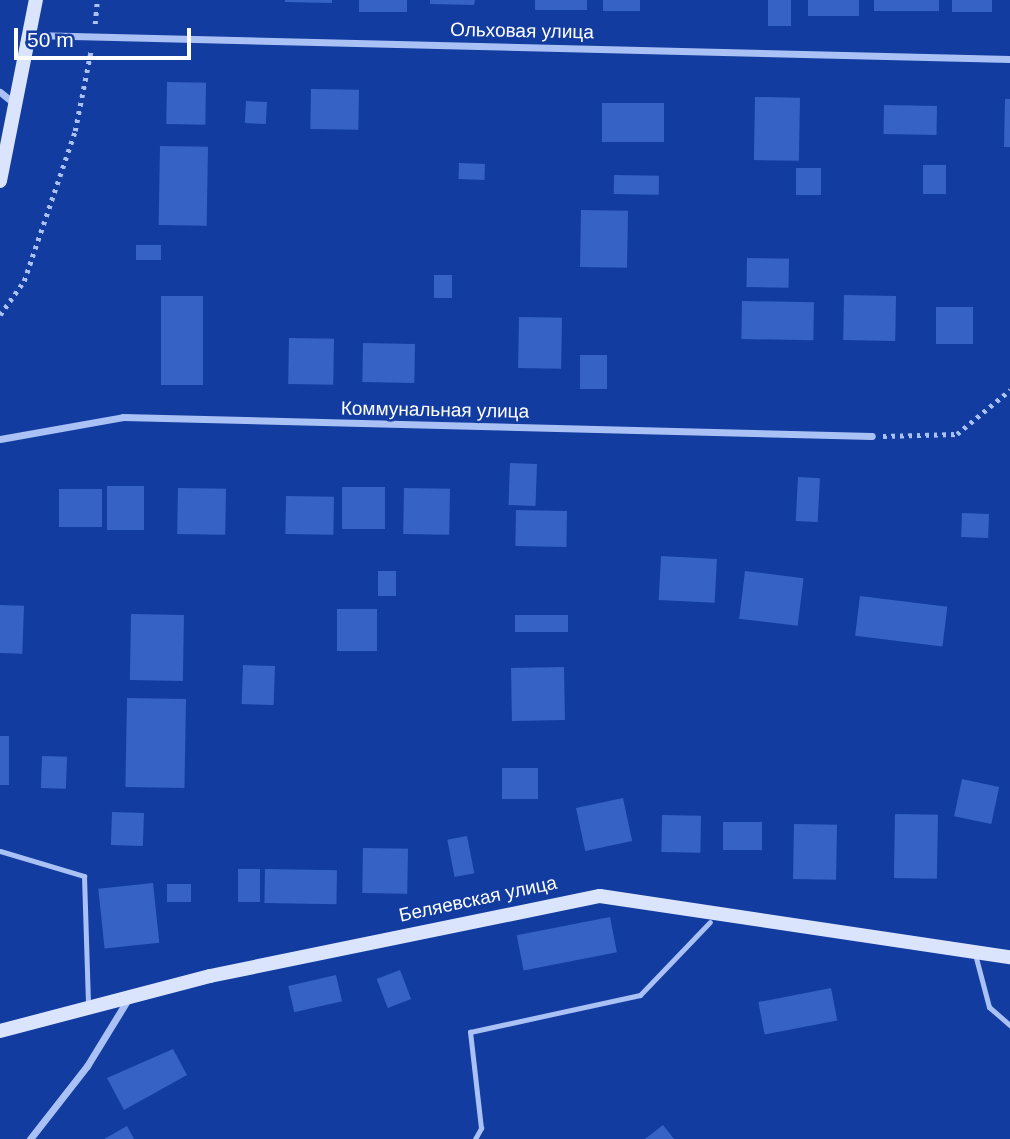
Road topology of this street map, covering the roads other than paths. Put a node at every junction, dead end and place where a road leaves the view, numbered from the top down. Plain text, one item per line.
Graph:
1 (36, 0) edge
2 (33, 35) junction
3 (1010, 59) edge
4 (0, 92) edge
5 (19, 107) junction
6 (0, 181) edge
7 (872, 436) road end
8 (0, 439) edge
9 (0, 851) edge
10 (709, 922) dead end
11 (975, 951) junction
12 (1010, 957) edge
13 (128, 998) junction
14 (88, 1009) junction
15 (1010, 1025) edge
16 (0, 1031) edge
17 (30, 1139) edge
18 (475, 1139) edge

1 - 2 main road
2 - 3 street, Ольховая улица
2 - 5 main road
4 - 5 street
5 - 6 main road
7 - 8 street, Коммунальная улица
9 - 14 lane
10 - 18 lane
11 - 12 main road, Беляевская улица
11 - 13 main road, Беляевская улица
11 - 15 lane
13 - 14 main road, Беляевская улица
13 - 17 street
14 - 16 main road, Беляевская улица

